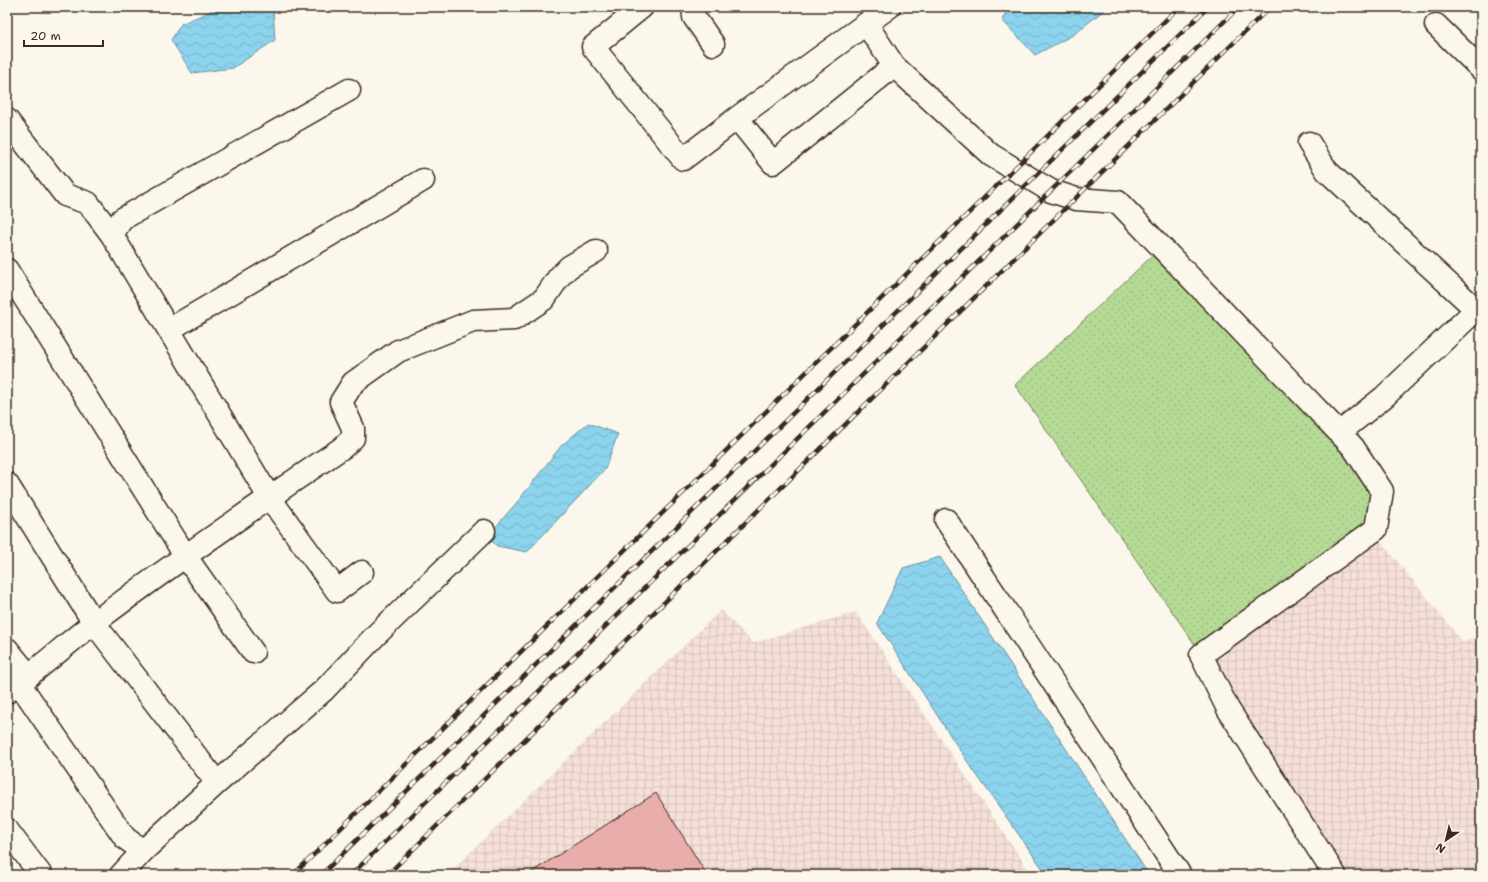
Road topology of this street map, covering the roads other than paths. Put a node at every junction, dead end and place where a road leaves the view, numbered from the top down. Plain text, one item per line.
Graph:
1 (642, 7) edge
2 (693, 7) edge
3 (889, 7) edge
4 (867, 25) junction
5 (1436, 25) dead end
6 (713, 44) dead end
7 (894, 66) junction
8 (1481, 69) edge
9 (349, 90) dead end
10 (737, 118) junction
11 (7, 120) edge
12 (1309, 142) dead end
13 (423, 180) dead end
14 (112, 235) junction
15 (596, 251) dead end
16 (7, 270) edge
17 (1480, 309) edge
18 (170, 328) junction
19 (1339, 433) junction
20 (7, 484) edge
21 (270, 497) junction
22 (946, 520) dead end
23 (484, 531) dead end
24 (186, 557) junction
25 (362, 572) dead end
26 (94, 622) junction
27 (7, 649) edge
28 (254, 652) dead end
29 (18, 684) edge
30 (217, 783) junction
31 (7, 830) edge
32 (143, 851) junction
33 (41, 875) edge
34 (121, 875) edge
35 (1180, 875) edge
36 (1335, 875) edge

1 - 10 street
2 - 6 street
3 - 4 street
4 - 7 street
4 - 10 street
5 - 8 street
7 - 10 street
7 - 19 street
9 - 14 street
11 - 14 street
12 - 17 street
13 - 18 street
14 - 18 street
15 - 21 street
16 - 24 street
17 - 19 street
18 - 21 street
19 - 36 street
20 - 26 street
21 - 24 street
21 - 25 street
22 - 35 street
23 - 30 street
24 - 26 street
24 - 28 street
26 - 29 street
26 - 30 street
27 - 29 street
29 - 32 street
30 - 32 street
31 - 33 street
32 - 34 street

